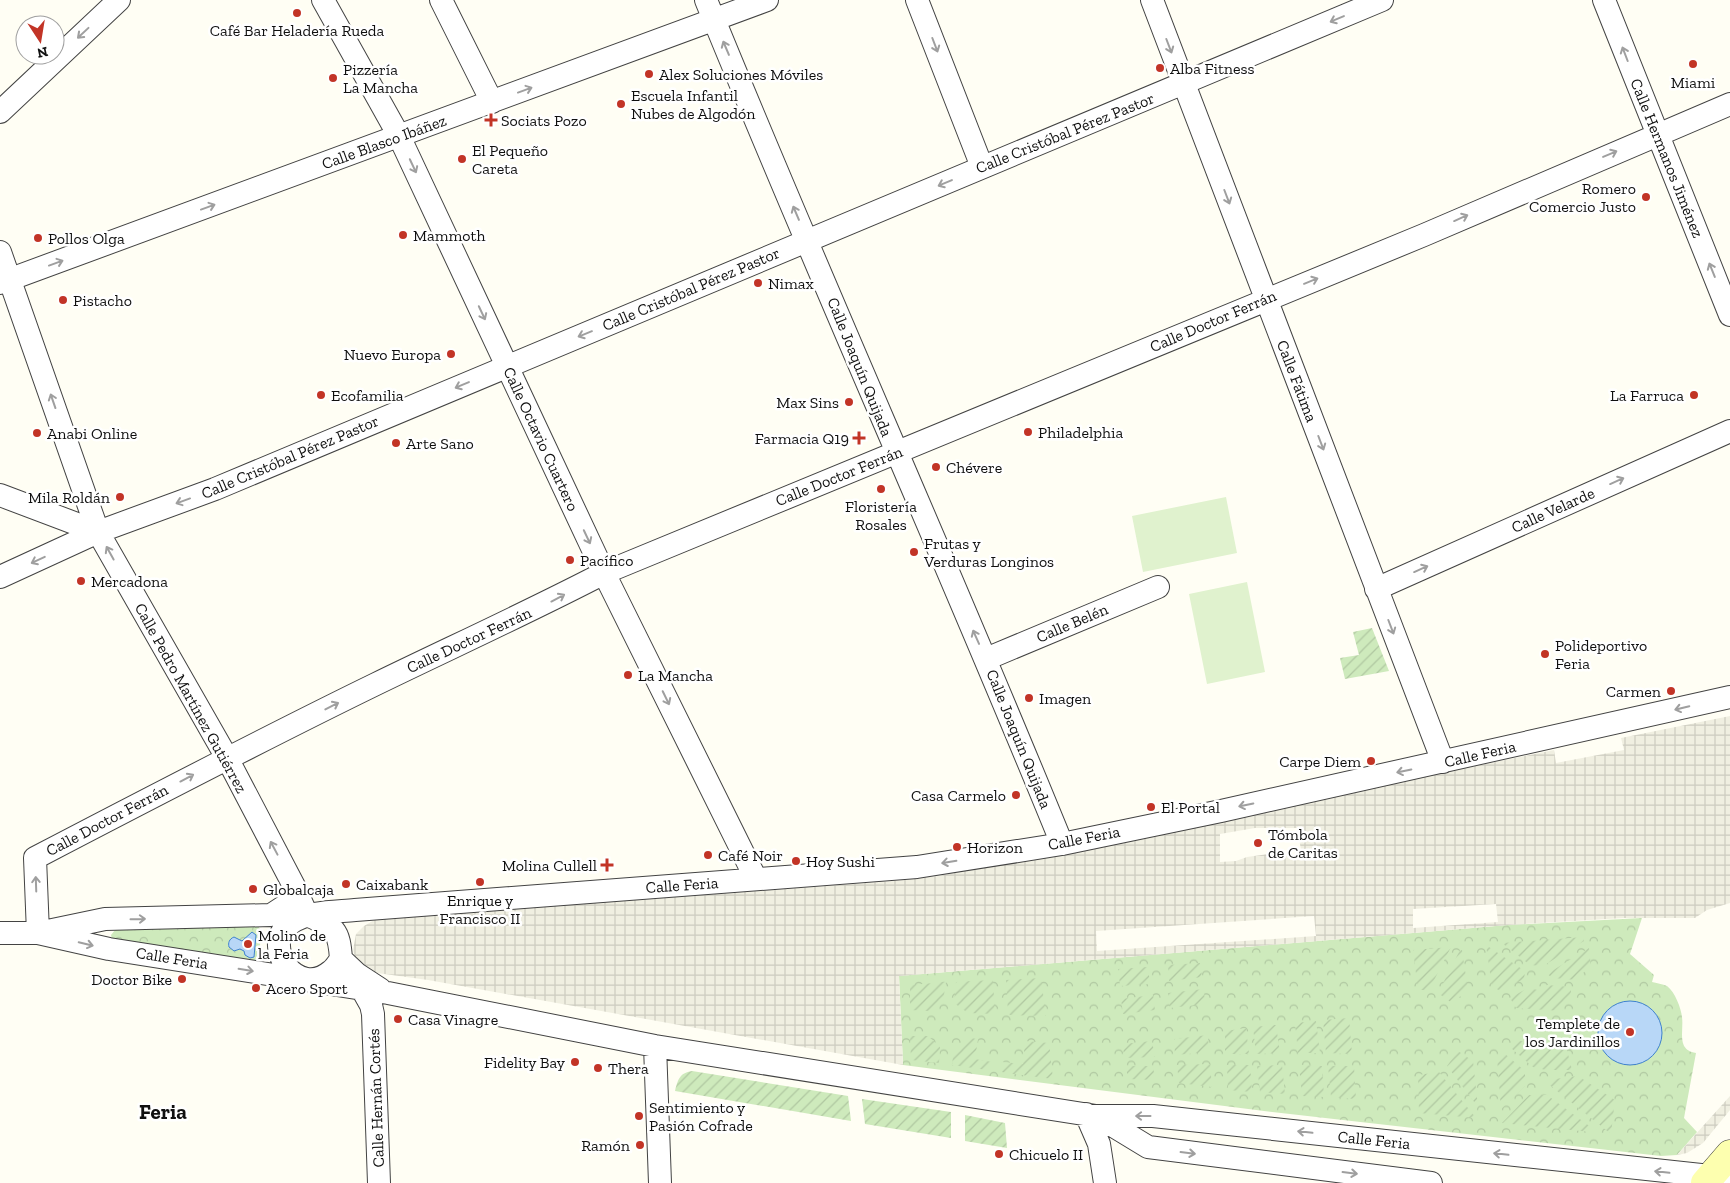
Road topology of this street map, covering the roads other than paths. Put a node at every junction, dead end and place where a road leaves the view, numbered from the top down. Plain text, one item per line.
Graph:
1 (118, 0) edge
2 (323, 0) edge
3 (441, 0) edge
4 (767, 0) edge
5 (917, 0) edge
6 (1152, 0) edge
7 (1382, 0) edge
8 (1604, 0) edge
9 (711, 10) edge
10 (1184, 84) junction
11 (492, 102) junction
12 (1730, 104) edge
13 (0, 112) edge
14 (1657, 135) junction
15 (399, 136) junction
16 (982, 167) junction
17 (808, 240) junction
18 (0, 252) edge
19 (5, 282) edge
20 (1266, 299) junction
21 (1730, 315) edge
22 (507, 366) junction
23 (1730, 431) edge
24 (896, 453) junction
25 (0, 495) edge
26 (98, 532) junction
27 (604, 573) junction
28 (0, 577) edge
29 (1158, 587) dead end
30 (1376, 589) junction
31 (986, 659) junction
32 (1730, 697) edge
33 (227, 758) junction
34 (1443, 762) junction
35 (1062, 844) junction
36 (756, 879) junction
37 (296, 891) junction
38 (307, 915) junction
39 (0, 933) edge
40 (38, 933) junction
41 (341, 959) junction
42 (308, 979) junction
43 (362, 989) junction
44 (388, 993) junction
45 (655, 1046) junction
46 (1091, 1115) junction
47 (1730, 1154) edge
48 (1294, 1174) edge
49 (1715, 1179) edge
50 (379, 1183) edge
51 (660, 1183) edge
52 (1105, 1183) edge
53 (1431, 1183) edge

1 -> 13 street
2 - 15 street, Calle Octavio Cuartero
3 - 11 street
4 - 9 street, Calle Blasco Ibáñez
5 -> 16 street
6 -> 10 street, Calle Fátima
7 -> 10 street, Calle Cristóbal Pérez Pastor
14 -> 8 street, Calle Hermanos Jiménez
11 -> 9 street, Calle Blasco Ibáñez
17 -> 9 street, Calle Joaquín Quijada
10 - 16 street, Calle Cristóbal Pérez Pastor
10 -> 20 street, Calle Fátima
11 - 15 street, Calle Blasco Ibáñez
12 - 14 street, Calle Doctor Ferrán
20 -> 14 street, Calle Doctor Ferrán
21 -> 14 street, Calle Hermanos Jiménez
19 -> 15 street, Calle Blasco Ibáñez
15 -> 22 street, Calle Octavio Cuartero
16 -> 17 street, Calle Cristóbal Pérez Pastor
17 -> 22 street, Calle Cristóbal Pérez Pastor
17 - 24 street, Calle Joaquín Quijada
18 - 19 street, Calle Pedro Martínez Gutiérrez
26 -> 19 street, Calle Pedro Martínez Gutiérrez
20 - 24 street, Calle Doctor Ferrán
20 -> 30 street, Calle Fátima
22 -> 26 street, Calle Cristóbal Pérez Pastor
22 -> 27 street, Calle Octavio Cuartero
30 -> 23 street, Calle Velarde
24 - 27 street, Calle Doctor Ferrán
31 -> 24 street, Calle Joaquín Quijada
25 - 26 street
26 -> 28 street, Calle Cristóbal Pérez Pastor
33 -> 26 street, Calle Pedro Martínez Gutiérrez
33 -> 27 street, Calle Doctor Ferrán
27 -> 36 street, Calle Octavio Cuartero
29 - 31 street, Calle Belén
30 -> 34 street, Calle Fátima
31 - 35 street, Calle Joaquín Quijada
32 -> 34 street, Calle Feria
37 -> 33 street, Calle Pedro Martínez Gutiérrez
40 -> 33 street, Calle Doctor Ferrán
34 -> 35 street, Calle Feria
35 -> 36 street, Calle Feria
36 - 38 street, Calle Feria
37 - 38 street, Calle Pedro Martínez Gutiérrez
40 -> 37 street, Calle Feria
38 - 41 street
38 - 42 street, Calle Feria
39 - 40 street, Calle Feria
40 -> 42 street, Calle Feria
41 - 42 street, Calle Feria
41 - 44 street, Calle Feria
42 - 43 street, Calle Feria
43 - 44 street, Calle Feria
43 - 50 street, Calle Hernán Cortés
44 - 45 street, Calle Feria
45 - 46 street, Calle Feria
45 - 51 street
46 -> 48 street, Calle Feria
49 -> 46 street, Calle Feria
46 - 52 street
47 - 49 street
48 -> 53 street, Calle Feria

